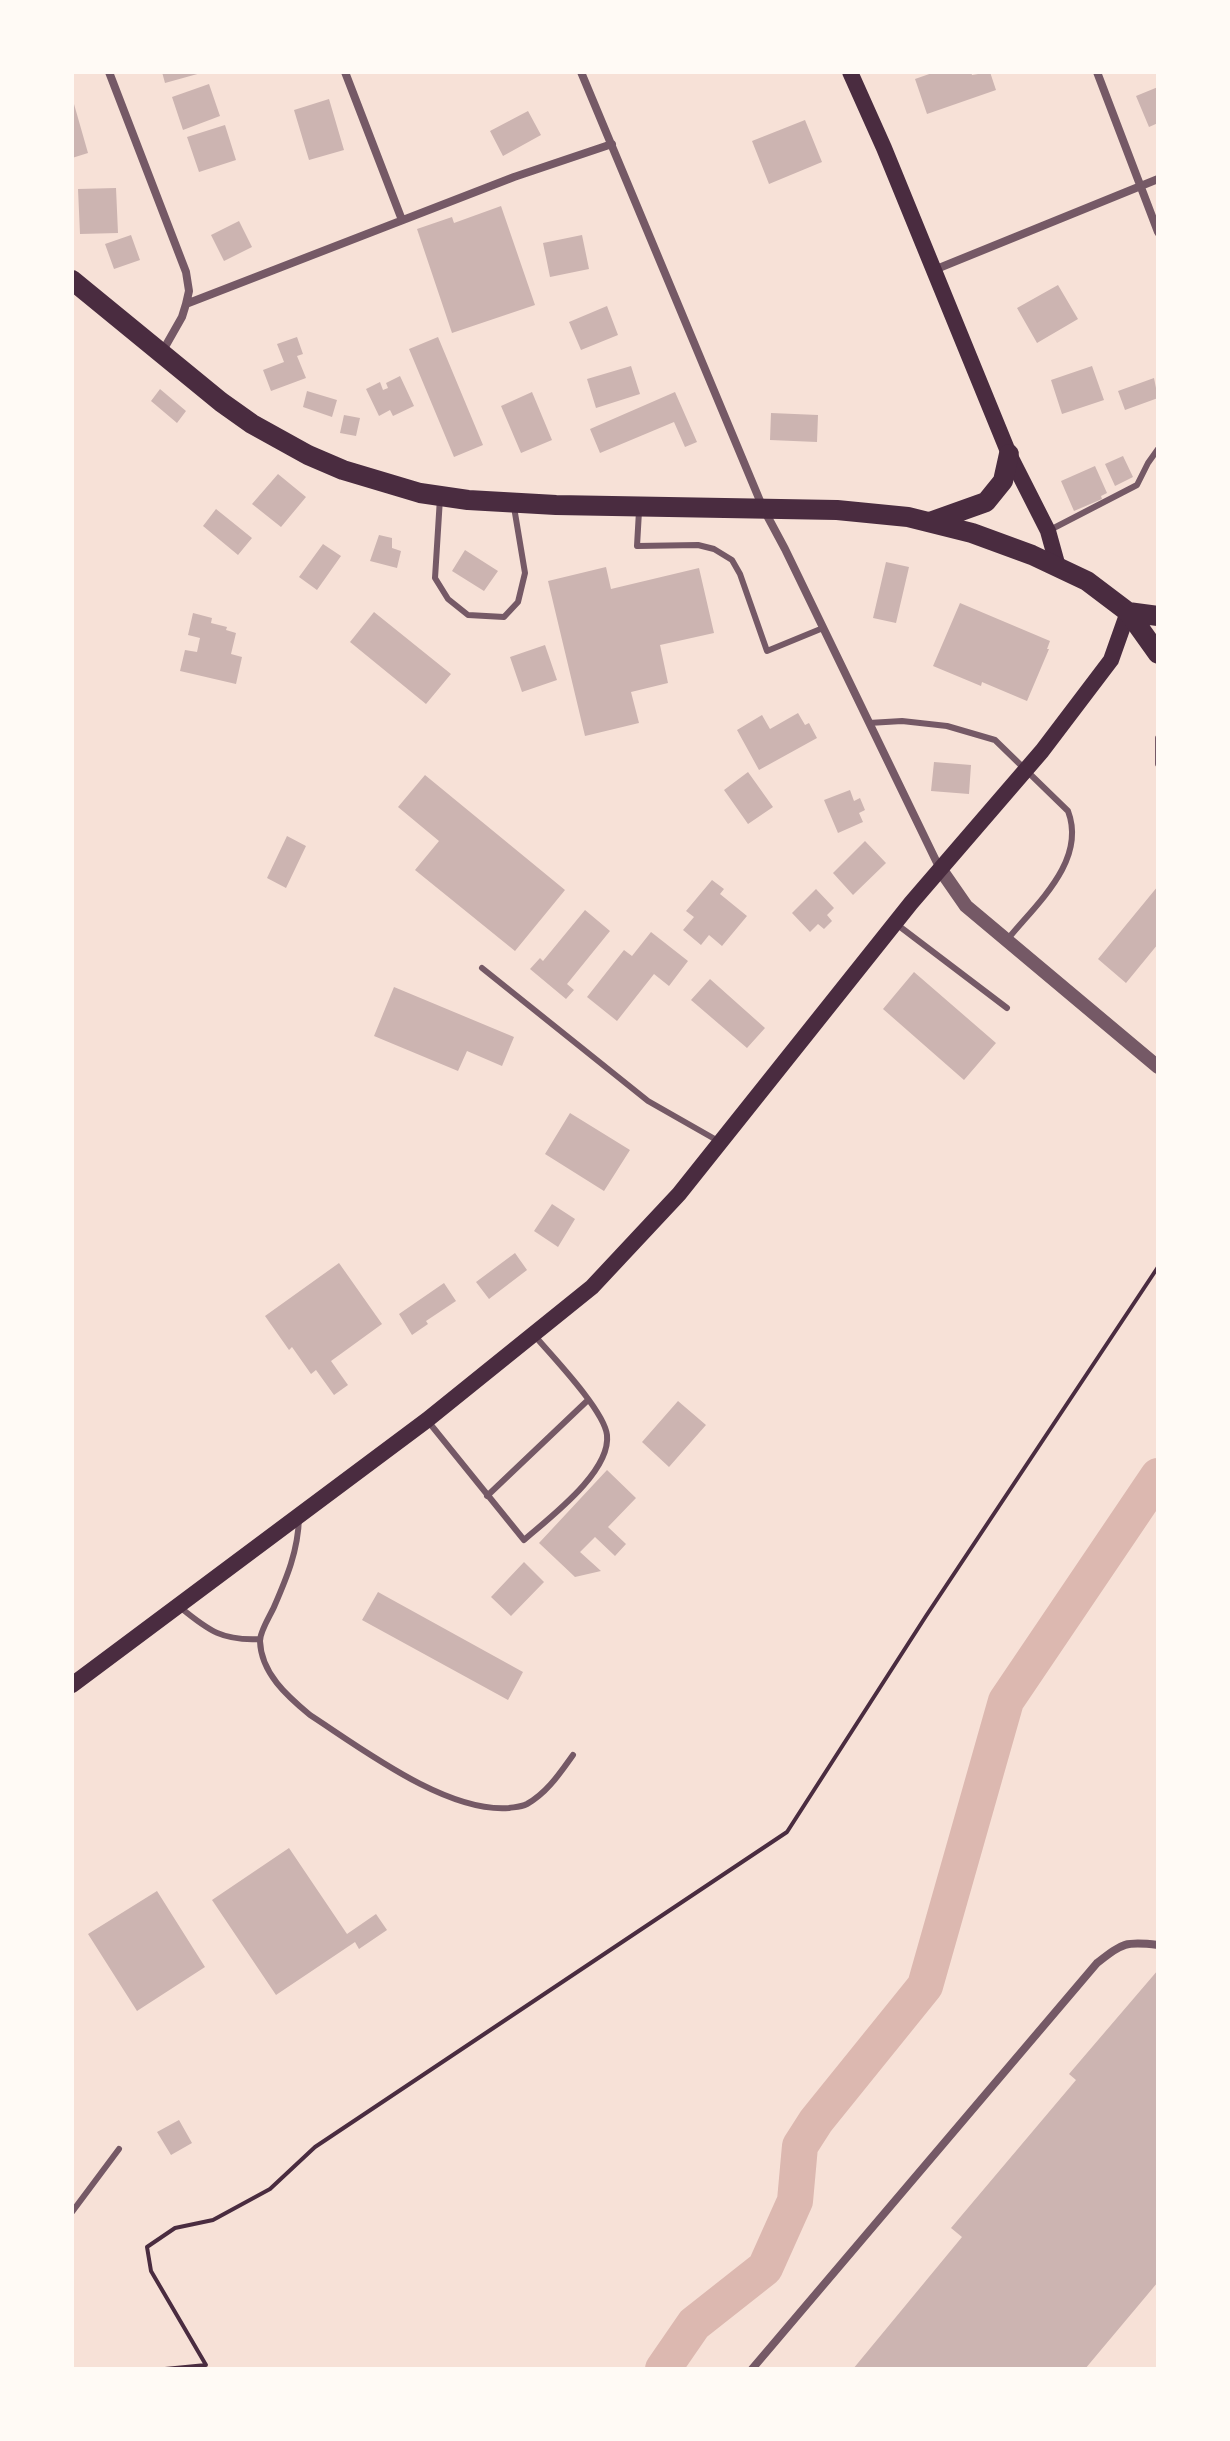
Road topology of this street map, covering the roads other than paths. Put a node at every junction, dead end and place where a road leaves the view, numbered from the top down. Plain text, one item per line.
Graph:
1 (109, 72) edge
2 (345, 72) edge
3 (581, 72) edge
4 (850, 72) edge
5 (1097, 72) edge
6 (612, 144) junction
7 (1158, 179) edge
8 (1139, 186) junction
9 (402, 220) junction
10 (1158, 232) edge
11 (934, 270) junction
12 (72, 280) edge
13 (186, 304) junction
14 (161, 355) junction
15 (1158, 449) edge
16 (1009, 454) junction
17 (440, 496) junction
18 (513, 503) junction
19 (639, 507) junction
20 (763, 508) junction
21 (930, 522) junction
22 (1048, 531) junction
23 (1058, 567) junction
24 (1128, 612) junction
25 (1158, 616) edge
26 (823, 628) junction
27 (1158, 654) edge
28 (869, 723) junction
29 (1158, 738) edge
30 (1158, 764) edge
31 (1027, 769) junction
32 (941, 870) junction
33 (895, 923) junction
34 (1007, 940) junction
35 (482, 968) dead end
36 (1007, 1008) dead end
37 (1158, 1067) edge
38 (720, 1142) junction
39 (534, 1335) junction
40 (588, 1400) junction
41 (427, 1420) junction
42 (487, 1496) junction
43 (299, 1514) junction
44 (178, 1605) junction
45 (260, 1639) junction
46 (72, 1685) edge
47 (573, 1755) dead end
48 (1158, 1945) edge
49 (119, 2149) dead end
50 (72, 2212) edge
51 (752, 2369) edge

1 - 13 street
2 - 9 street
3 - 6 street
4 - 11 main road
5 - 8 street
6 - 9 street
6 - 20 street
7 - 8 street
8 - 10 street
8 - 11 street
9 - 13 street
11 - 16 main road
12 - 14 main road
13 - 14 street
14 - 17 main road
15 - 22 lane
16 - 21 main road
16 - 22 main road
17 - 18 main road
17 - 18 lane
18 - 19 main road
19 - 20 main road
19 - 26 lane
20 - 21 main road
20 - 26 street
21 - 23 main road
22 - 23 main road
23 - 24 main road
24 - 25 main road
24 - 27 main road
24 - 31 main road
26 - 28 street
28 - 31 lane
28 - 32 street
29 - 30 lane
31 - 32 main road
31 - 34 lane
32 - 33 main road
32 - 34 street
33 - 36 lane
33 - 38 main road
34 - 37 street
35 - 38 lane
38 - 39 main road
39 - 40 lane
39 - 41 main road
40 - 42 lane
40 - 42 lane
41 - 42 lane
41 - 43 main road
43 - 44 main road
43 - 45 lane
44 - 45 lane
44 - 46 main road
45 - 47 lane
48 - 51 street
49 - 50 lane

